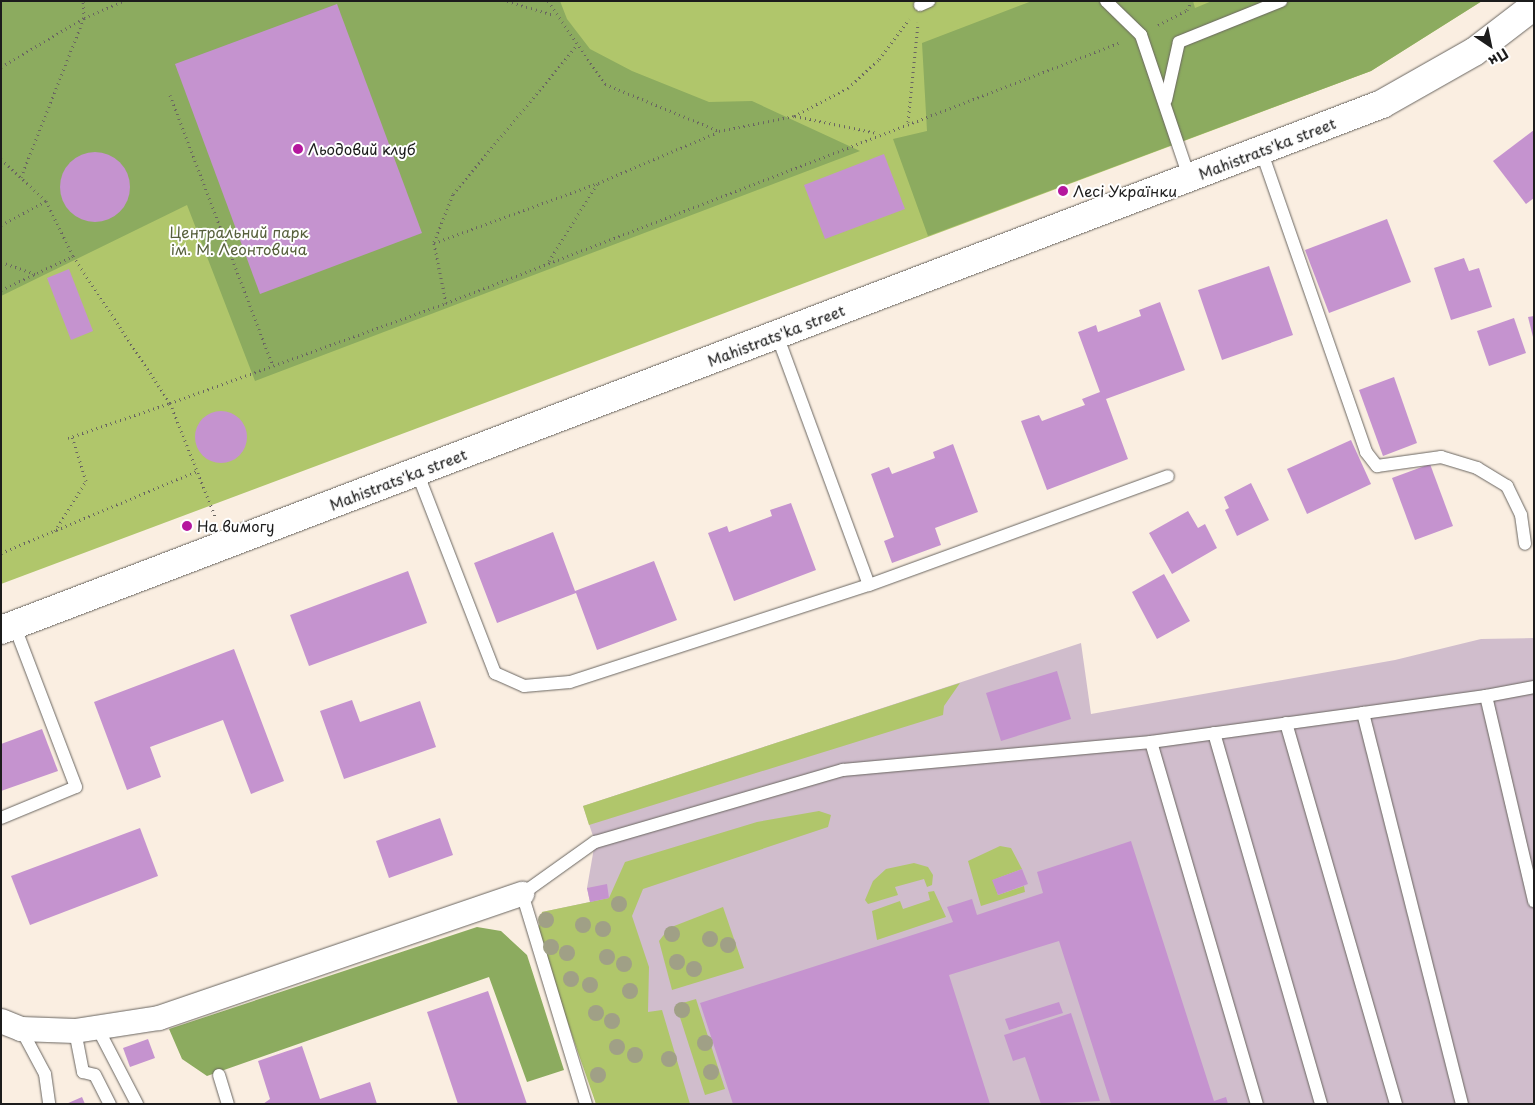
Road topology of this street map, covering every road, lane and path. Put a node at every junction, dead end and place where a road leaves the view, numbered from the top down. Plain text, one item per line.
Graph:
1 (83, 1) edge
2 (123, 1) edge
3 (507, 1) edge
4 (548, 1) edge
5 (1106, 1) edge
6 (1191, 1) edge
7 (1280, 1) edge
8 (925, 3) edge
9 (1534, 6) edge
10 (554, 16) junction
11 (84, 18) junction
12 (1141, 35) junction
13 (577, 46) junction
14 (1, 67) edge
15 (170, 95) dead end
16 (1166, 100) junction
17 (794, 116) junction
18 (908, 122) junction
19 (718, 131) junction
20 (878, 134) junction
21 (1261, 150) junction
22 (1, 159) edge
23 (21, 177) junction
24 (1189, 177) junction
25 (598, 183) junction
26 (46, 202) junction
27 (1, 226) edge
28 (434, 243) junction
29 (73, 256) junction
30 (1, 262) edge
31 (549, 262) junction
32 (36, 274) junction
33 (1, 290) edge
34 (446, 303) junction
35 (777, 335) junction
36 (273, 366) junction
37 (170, 403) junction
38 (197, 471) junction
39 (417, 472) junction
40 (1168, 476) dead end
41 (215, 516) dead end
42 (54, 531) junction
43 (1525, 544) dead end
44 (1, 553) edge
45 (869, 585) junction
46 (8, 628) edge
47 (1534, 687) edge
48 (1486, 696) junction
49 (1363, 713) junction
50 (1286, 724) junction
51 (1214, 733) junction
52 (1151, 742) junction
53 (1, 818) edge
54 (522, 894) junction
55 (1534, 901) edge
56 (11, 1025) edge
57 (86, 1029) junction
58 (219, 1075) dead end
59 (49, 1104) edge
60 (110, 1104) edge
61 (137, 1104) edge
62 (228, 1104) edge
63 (586, 1104) edge
64 (1257, 1104) edge
65 (1321, 1104) edge
66 (1396, 1104) edge
67 (1462, 1104) edge

1 - 11 path
2 - 11 path
3 - 10 path
4 - 10 path
5 - 12 lane
6 - 12 path
7 - 16 lane
8 - 17 path
8 - 18 path
9 - 21 main road, Mahistrats'ka street
10 - 13 path
11 - 14 path
11 - 23 path
12 - 16 lane
12 - 18 path
13 - 19 path
13 - 28 path
15 - 36 path
16 - 24 lane
17 - 19 path
17 - 20 path
18 - 20 path
19 - 25 path
20 - 31 path
21 - 24 main road, Mahistrats'ka street
21 - 43 lane
22 - 23 path
23 - 26 path
24 - 35 main road, Mahistrats'ka street
25 - 28 path
25 - 31 path
26 - 27 path
26 - 29 path
28 - 34 path
29 - 32 path
29 - 37 path
30 - 32 path
31 - 34 path
32 - 33 path
34 - 36 path
35 - 39 main road, Mahistrats'ka street
35 - 45 lane
36 - 37 path
37 - 38 path
37 - 42 path
38 - 41 path
38 - 42 path
39 - 45 lane
39 - 46 main road, Mahistrats'ka street
40 - 45 lane
42 - 44 path
46 - 53 lane
47 - 48 lane
48 - 49 lane
48 - 55 lane
49 - 50 lane
49 - 67 lane
50 - 51 lane
50 - 66 lane
51 - 52 lane
51 - 65 lane
52 - 54 lane
52 - 64 lane
54 - 57 street
54 - 63 lane
56 - 57 street
56 - 59 lane
57 - 60 lane
57 - 61 lane
58 - 62 lane

